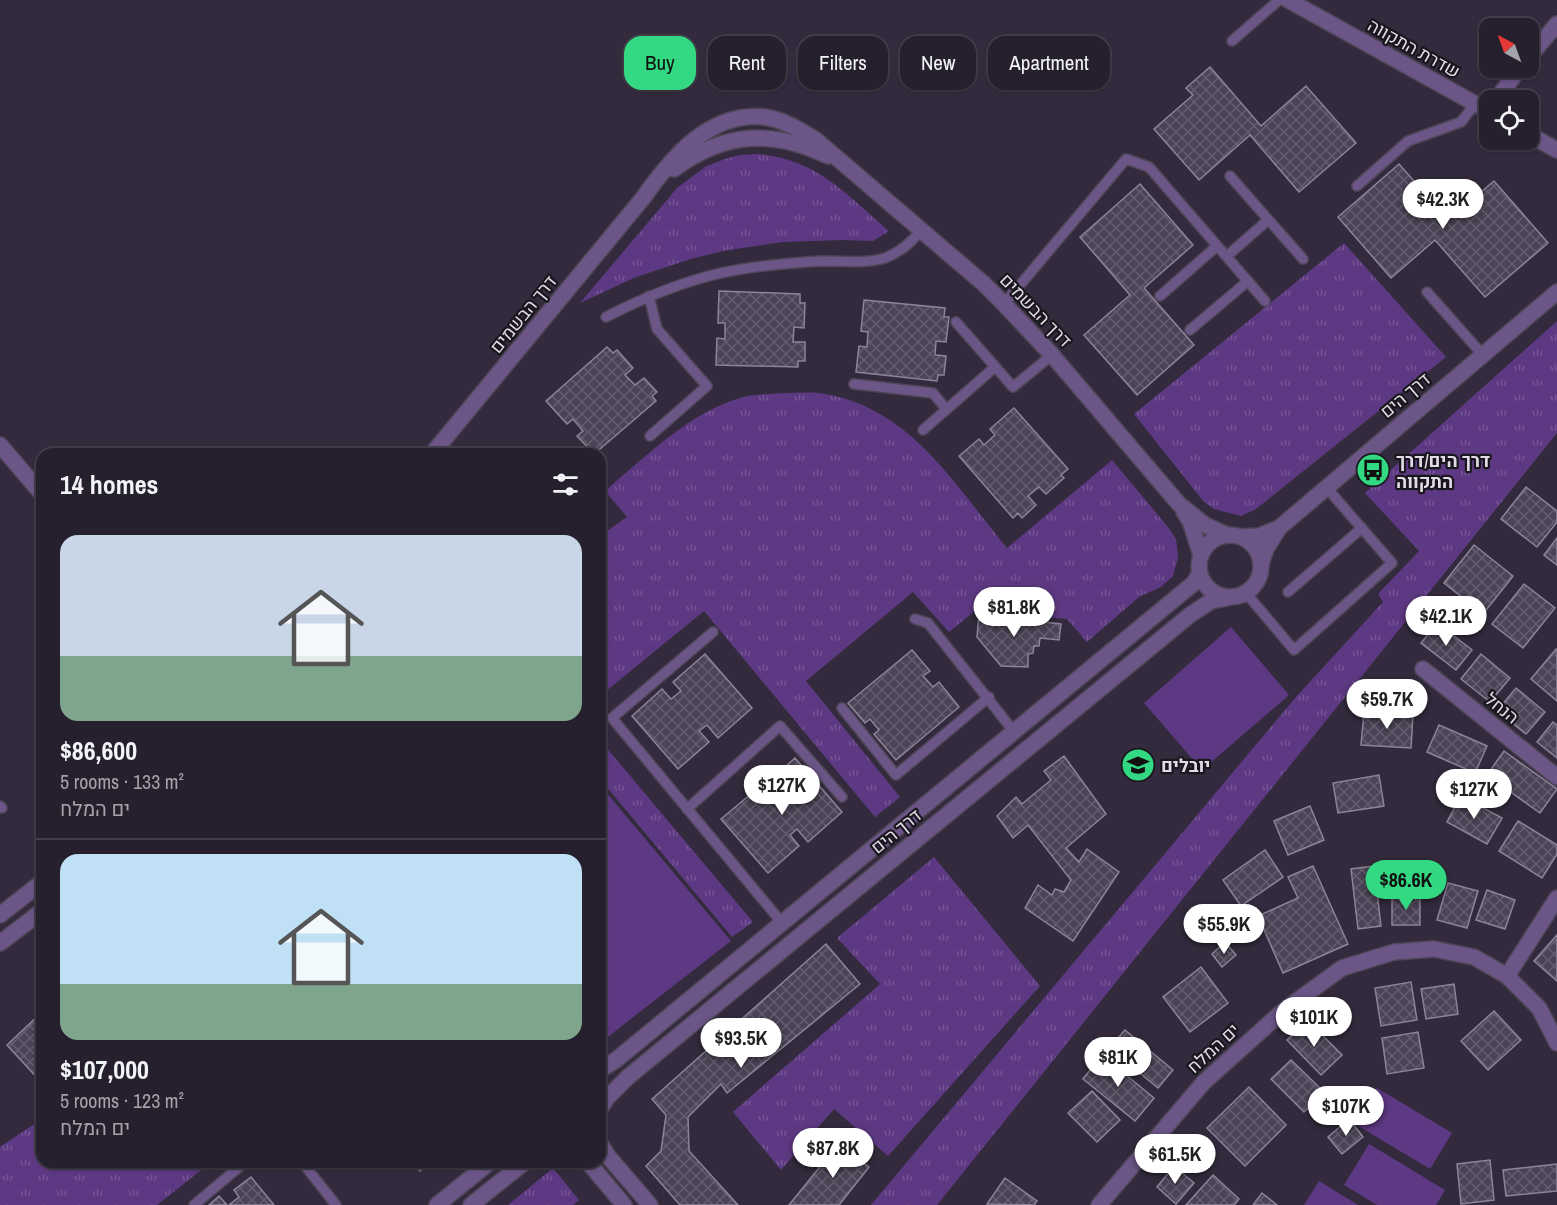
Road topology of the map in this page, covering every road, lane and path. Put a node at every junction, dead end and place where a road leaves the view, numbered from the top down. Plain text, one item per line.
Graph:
1 (1279, 0) edge
2 (1288, 0) edge
3 (1557, 24) edge
4 (1232, 41) dead end
5 (1539, 45) edge
6 (1512, 78) edge
7 (1502, 90) edge
8 (1479, 103) edge
9 (1479, 113) edge
10 (1539, 140) edge
11 (1557, 150) edge
12 (1230, 176) dead end
13 (1357, 186) dead end
14 (1268, 220) junction
15 (921, 230) junction
16 (1217, 246) junction
17 (1227, 256) junction
18 (1303, 259) dead end
19 (1248, 281) junction
20 (1427, 292) dead end
21 (1557, 292) edge
22 (649, 296) junction
23 (1160, 296) dead end
24 (1265, 301) dead end
25 (1004, 304) junction
26 (606, 317) dead end
27 (956, 322) dead end
28 (1190, 330) dead end
29 (1052, 355) junction
30 (1483, 355) junction
31 (995, 367) junction
32 (854, 384) dead end
33 (946, 409) junction
34 (923, 430) dead end
35 (650, 436) dead end
36 (0, 445) edge
37 (437, 448) edge
38 (36, 487) edge
39 (1326, 487) junction
40 (1179, 504) junction
41 (1279, 528) junction
42 (1362, 528) junction
43 (1234, 536) junction
44 (1201, 555) junction
45 (1261, 564) junction
46 (1199, 574) junction
47 (1288, 592) dead end
48 (1246, 593) junction
49 (1227, 597) junction
50 (915, 619) dead end
51 (713, 632) dead end
52 (1423, 669) dead end
53 (989, 697) junction
54 (842, 708) dead end
55 (1015, 733) junction
56 (1557, 777) edge
57 (842, 797) dead end
58 (687, 809) junction
59 (36, 887) edge
60 (1557, 898) edge
61 (0, 915) edge
62 (36, 916) edge
63 (783, 924) junction
64 (0, 943) edge
65 (1507, 976) junction
66 (1557, 1043) edge
67 (606, 1066) edge
68 (606, 1100) edge
69 (606, 1153) edge
70 (238, 1168) edge
71 (307, 1168) edge
72 (483, 1168) edge
73 (517, 1168) edge
74 (593, 1168) edge
75 (194, 1205) edge
76 (336, 1205) edge
77 (437, 1205) edge
78 (471, 1205) edge
79 (624, 1205) edge
80 (650, 1205) edge
81 (1099, 1205) edge

1 - 4 lane
2 - 8 street, שדרת התקווה
3 - 5 street
6 - 7 street
9 - 13 lane
10 - 11 street
12 - 14 lane
14 - 17 lane
14 - 18 lane
15 - 22 lane
15 - 25 street, דרך הבשמים
15 - 37 street, דרך הבשמים
16 - 17 lane
16 - 23 lane
16 - 25 lane
17 - 19 lane
19 - 24 lane
19 - 28 lane
20 - 30 lane
21 - 30 street, דרך הים
22 - 26 lane
22 - 35 lane
25 - 29 street, דרך הבשמים
27 - 31 lane
29 - 31 lane
29 - 40 street, דרך הבשמים
30 - 39 street, דרך הים
31 - 33 lane
32 - 33 lane
33 - 34 lane
36 - 38 street
39 - 41 street, דרך הים
39 - 42 lane
40 - 43 street, דרך הבשמים
40 - 44 street, דרך הבשמים
41 - 43 street, דרך הים
41 - 45 street, דרך הים
42 - 47 lane
42 - 48 lane
43 - 44 street
43 - 45 street
44 - 46 street
45 - 48 street
46 - 49 street
46 - 55 street, דרך הים
48 - 49 street
49 - 68 street, דרך הים
50 - 53 lane
51 - 58 lane
52 - 56 street, הנחל
53 - 54 lane
53 - 55 lane
55 - 63 street, דרך הים
57 - 58 lane
58 - 63 lane
59 - 61 street
60 - 65 street
62 - 64 street
63 - 67 street, דרך הים
65 - 66 street, ים המלח
65 - 81 street, ים המלח
69 - 80 street
70 - 75 lane
71 - 76 lane
72 - 77 street
73 - 78 street
74 - 79 street

